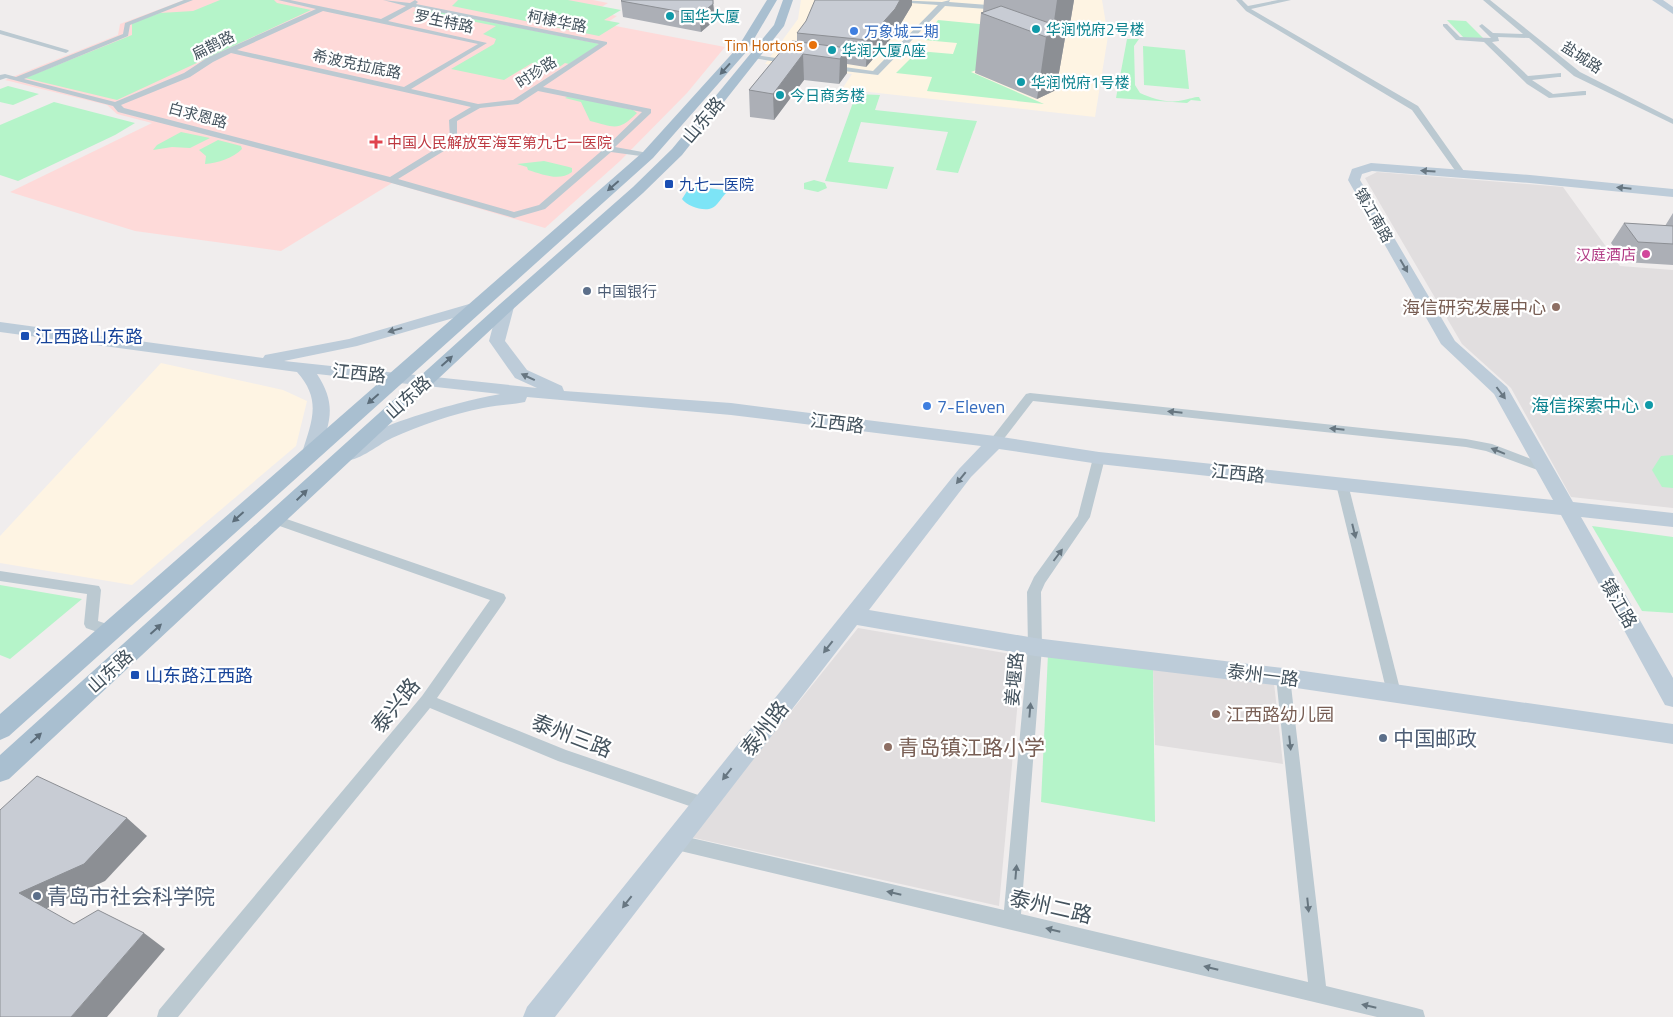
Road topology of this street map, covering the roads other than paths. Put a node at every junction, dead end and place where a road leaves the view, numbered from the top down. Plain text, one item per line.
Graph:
1 (190, 0) edge
2 (281, 0) edge
3 (386, 0) edge
4 (420, 0) edge
5 (772, 0) edge
6 (788, 0) edge
7 (896, 0) edge
8 (1239, 0) edge
9 (1288, 0) edge
10 (1486, 0) edge
11 (1657, 0) edge
12 (1667, 0) edge
13 (946, 2) edge
14 (1673, 4) edge
15 (412, 5) junction
16 (322, 8) junction
17 (1246, 8) junction
18 (1012, 9) edge
19 (1673, 11) edge
20 (383, 21) junction
21 (1445, 25) dead end
22 (1482, 26) dead end
23 (0, 32) edge
24 (1530, 36) junction
25 (1489, 37) junction
26 (605, 44) joint
27 (66, 51) dead end
28 (231, 51) junction
29 (755, 58) junction
30 (801, 63) edge
31 (820, 66) edge
32 (1558, 75) dead end
33 (0, 78) edge
34 (1526, 78) junction
35 (17, 79) junction
36 (536, 88) junction
37 (406, 89) junction
38 (1584, 93) dead end
39 (116, 104) junction
40 (478, 106) junction
41 (1673, 122) edge
42 (609, 150) junction
43 (648, 155) junction
44 (1462, 174) junction
45 (391, 180) junction
46 (1673, 193) edge
47 (476, 307) junction
48 (506, 307) junction
49 (0, 327) edge
50 (251, 362) junction
51 (301, 367) junction
52 (398, 377) junction
53 (426, 380) junction
54 (573, 397) junction
55 (995, 442) junction
56 (311, 452) junction
57 (1099, 458) junction
58 (332, 466) junction
59 (1543, 468) junction
60 (1342, 484) junction
61 (1565, 507) junction
62 (275, 520) junction
63 (1673, 520) edge
64 (0, 576) edge
65 (853, 616) junction
66 (110, 631) junction
67 (1036, 647) junction
68 (1283, 678) junction
69 (1394, 694) junction
70 (1673, 698) edge
71 (427, 700) junction
72 (0, 729) edge
73 (1673, 734) edge
74 (0, 771) edge
75 (704, 804) junction
76 (674, 842) junction
77 (1012, 920) junction
78 (1318, 994) junction
79 (166, 1017) edge
80 (537, 1017) edge
81 (1416, 1017) edge

1 - 35 street
2 - 16 street, 罗生特路
3 - 15 street, 柯棣华路
4 - 15 street
5 -> 43 main road, 山东路
6 - 29 main road, 山东路
7 - 13 street
8 - 17 street
9 - 17 street
10 - 24 street, 盐城路
11 - 19 main road
12 - 14 main road
13 - 18 street
13 - 31 street
15 - 20 street
15 - 26 street, 柯棣华路
16 - 20 street, 罗生特路
16 - 28 street, 扁鹊路
17 - 44 street
20 - 37 street, 罗生特路
21 - 25 street
22 - 25 street
23 - 27 street
24 - 25 street
24 - 41 street, 盐城路
25 - 34 street
26 - 36 street, 时珍路
28 - 37 street, 希波克拉底路
28 - 39 street, 扁鹊路
29 - 30 street
29 - 48 main road, 山东路
32 - 34 street
33 - 35 street, 白求恩路
34 - 38 street
35 - 39 street, 白求恩路
36 - 40 street, 时珍路
36 - 42 street, 白求恩路
37 - 40 street, 希波克拉底路
39 - 45 street, 白求恩路
40 - 45 street, 时珍路
42 - 43 street
42 - 45 street, 白求恩路
43 -> 47 main road, 山东路
46 -> 44 main road, 镇江南路
44 -> 59 main road, 镇江南路
47 -> 50 main road
47 - 52 main road, 山东路
53 -> 48 main road, 山东路
54 -> 48 main road
49 - 50 main road, 江西路
50 - 51 main road, 江西路
51 - 52 main road, 江西路
51 - 56 main road
52 - 53 main road, 江西路
52 -> 56 main road, 山东路
53 - 54 main road, 江西路
53 - 58 main road, 山东路
54 - 55 main road, 江西路
54 - 58 main road
55 - 57 main road, 江西路
59 -> 55 street
55 -> 65 main road, 泰州路
56 -> 66 main road, 山东路
57 - 60 main road, 江西路
67 -> 57 street, 姜堰路
62 -> 58 main road, 山东路
59 - 61 main road, 镇江南路
60 - 61 main road, 江西路
60 -> 69 street
61 - 63 main road, 江西路
61 - 70 main road, 镇江路
62 - 71 street, 泰兴路
74 -> 62 main road, 山东路
64 - 66 street
65 - 67 main road, 泰州一路
65 -> 75 main road, 泰州路
66 - 72 main road, 山东路
67 - 68 main road, 泰州一路
77 -> 67 street, 姜堰路
68 - 69 main road, 泰州一路
68 -> 78 street
69 - 73 main road, 泰州一路
71 - 75 street, 泰州三路
71 - 79 street, 泰兴路
75 - 76 main road, 泰州路
77 -> 76 street, 泰州二路
76 -> 80 main road, 泰州路
78 -> 77 street, 泰州二路
81 -> 78 street, 泰州二路

